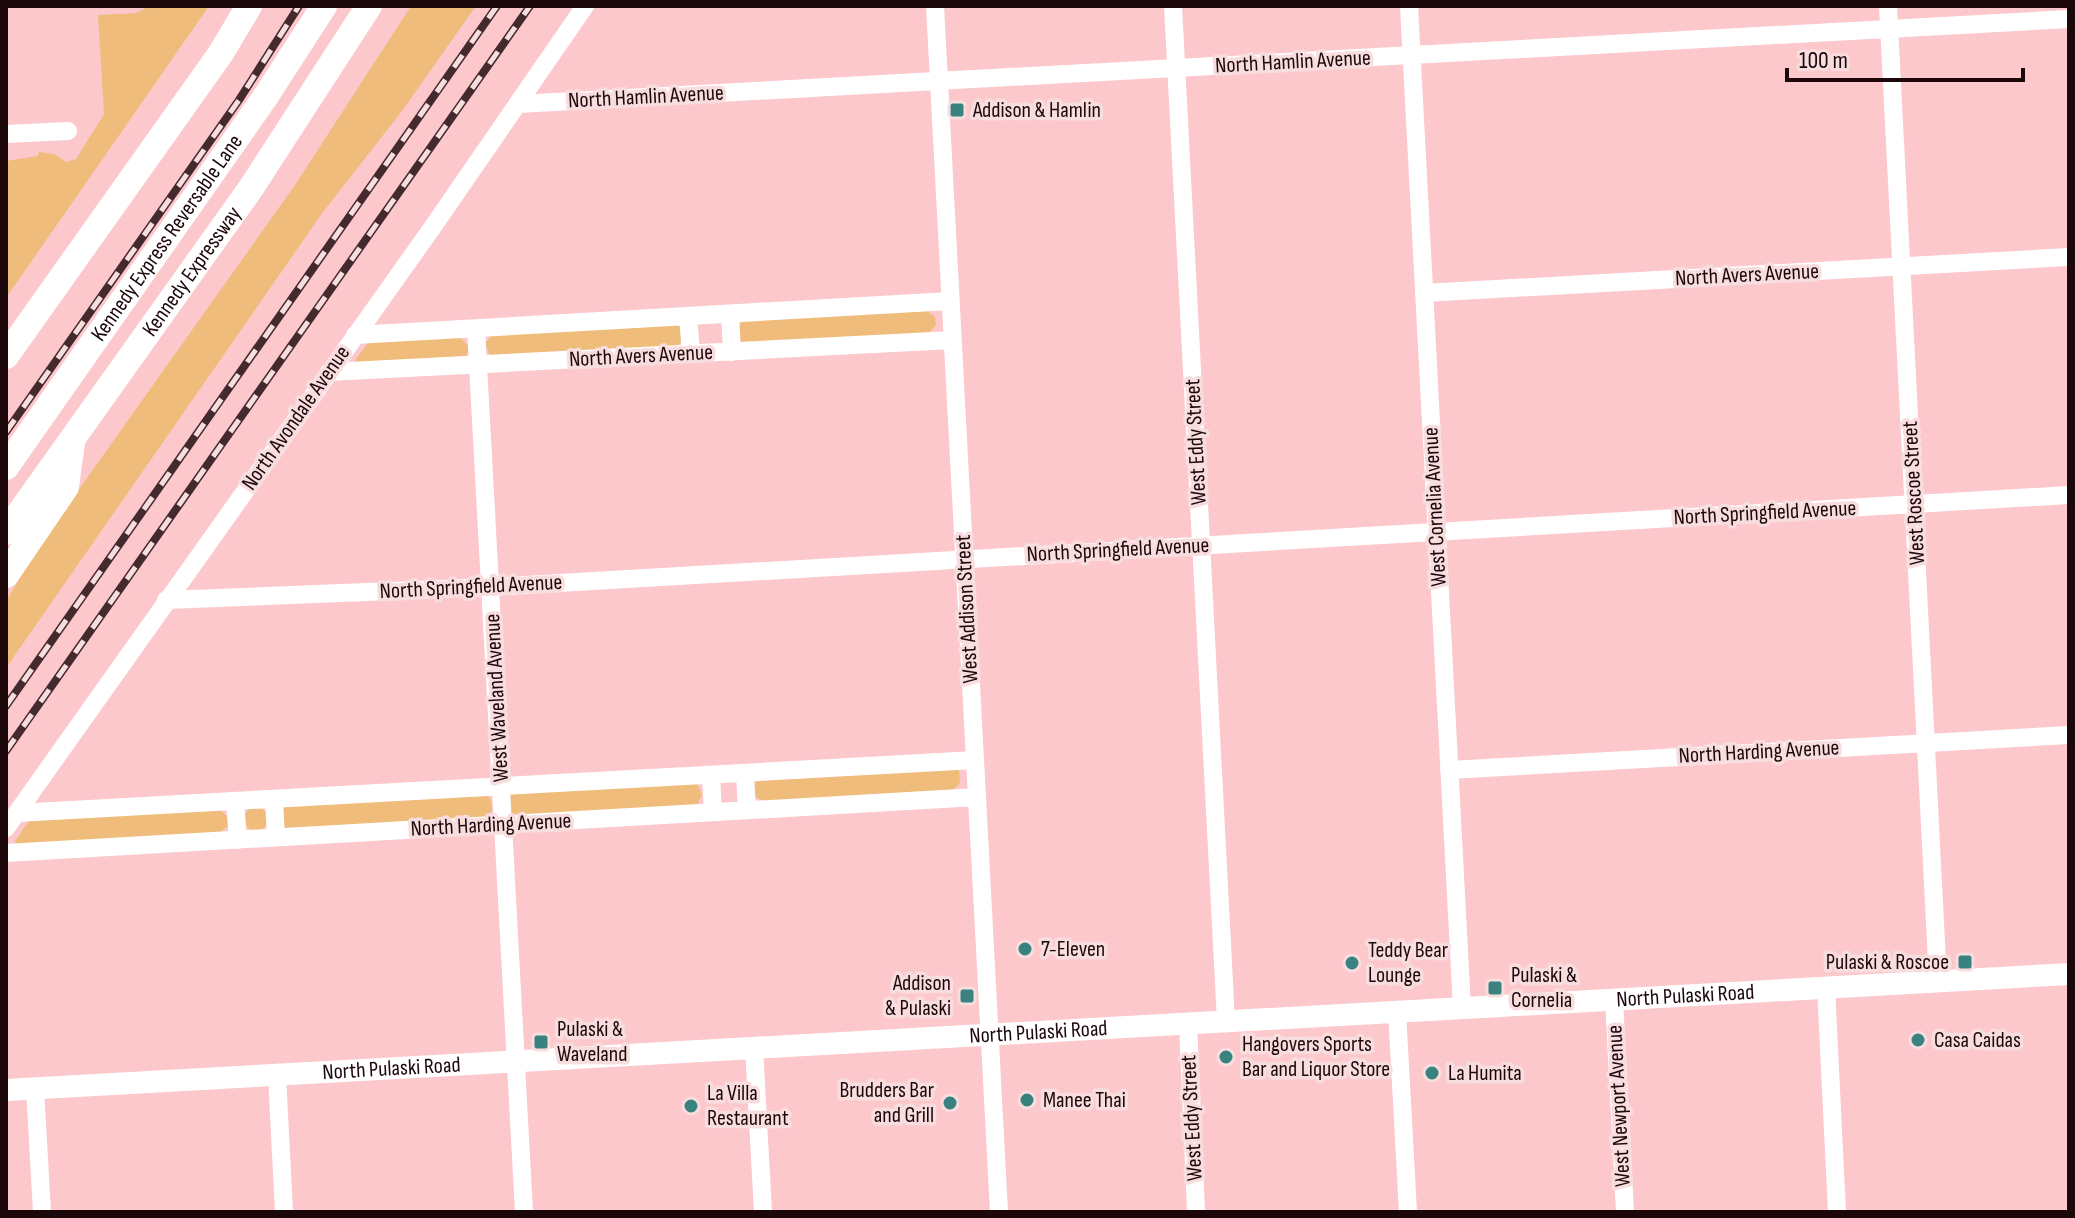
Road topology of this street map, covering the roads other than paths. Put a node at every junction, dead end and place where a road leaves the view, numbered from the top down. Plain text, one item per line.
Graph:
1 (249, 6) edge
2 (324, 6) edge
3 (369, 6) edge
4 (585, 6) edge
5 (935, 6) edge
6 (1173, 6) edge
7 (1409, 6) edge
8 (1888, 6) edge
9 (2069, 19) edge
10 (1889, 29) junction
11 (1412, 55) junction
12 (1177, 68) junction
13 (939, 82) junction
14 (518, 104) junction
15 (68, 131) dead end
16 (6, 134) edge
17 (2069, 257) edge
18 (1902, 267) junction
19 (1424, 293) junction
20 (950, 301) junction
21 (730, 314) junction
22 (688, 316) junction
23 (476, 328) junction
24 (355, 335) junction
25 (952, 340) junction
26 (732, 352) junction
27 (691, 354) junction
28 (6, 356) edge
29 (478, 365) junction
30 (329, 372) junction
31 (72, 439) junction
32 (6, 467) edge
33 (2069, 495) edge
34 (1915, 504) junction
35 (1437, 531) junction
36 (6, 532) edge
37 (1201, 545) junction
38 (964, 559) junction
39 (6, 575) edge
40 (491, 587) junction
41 (166, 600) junction
42 (2069, 735) edge
43 (1926, 743) junction
44 (975, 760) junction
45 (1449, 770) junction
46 (745, 773) junction
47 (711, 775) junction
48 (502, 787) junction
49 (977, 797) junction
50 (274, 799) junction
51 (235, 801) junction
52 (747, 810) junction
53 (713, 812) junction
54 (11, 821) edge
55 (504, 824) junction
56 (276, 837) junction
57 (238, 840) junction
58 (6, 853) edge
59 (2069, 974) edge
60 (1938, 981) junction
61 (1826, 987) junction
62 (1614, 999) junction
63 (1462, 1008) junction
64 (1397, 1011) junction
65 (1226, 1021) junction
66 (1188, 1023) junction
67 (990, 1035) junction
68 (754, 1048) junction
69 (518, 1061) junction
70 (277, 1075) junction
71 (35, 1088) junction
72 (6, 1090) edge
73 (42, 1212) edge
74 (284, 1212) edge
75 (524, 1212) edge
76 (763, 1212) edge
77 (999, 1212) edge
78 (1196, 1212) edge
79 (1408, 1212) edge
80 (1625, 1212) edge
81 (1837, 1212) edge

1 - 28 highway
2 - 32 highway, Kennedy Express Reversable Lane
3 - 31 highway, Kennedy Expressway
4 - 14 street, North Avondale Avenue
5 - 13 street, West Addison Street
6 - 12 street, West Eddy Street
7 - 11 street, West Cornelia Avenue
8 - 10 street, West Roscoe Street
9 - 10 street, North Hamlin Avenue
10 - 11 street, North Hamlin Avenue
10 - 18 street, West Roscoe Street
11 - 12 street, North Hamlin Avenue
11 - 19 street, West Cornelia Avenue
12 - 13 street, North Hamlin Avenue
12 - 37 street, West Eddy Street
13 - 14 street, North Hamlin Avenue
13 - 20 street, West Addison Street
14 - 24 street, North Avondale Avenue
15 - 16 street
17 - 18 street, North Avers Avenue
18 - 19 street, North Avers Avenue
18 - 34 street, West Roscoe Street
19 - 35 street, West Cornelia Avenue
20 - 21 street, North Avers Avenue
20 - 25 street, West Addison Street
21 - 22 street, North Avers Avenue
21 - 26 street
22 - 23 street, North Avers Avenue
22 - 27 street
23 - 24 street, North Avers Avenue
23 - 29 street, West Waveland Avenue
24 - 30 street, North Avondale Avenue
25 - 26 street, North Avers Avenue
25 - 38 street, West Addison Street
26 - 27 street, North Avers Avenue
27 - 29 street, North Avers Avenue
29 - 30 street, North Avers Avenue
29 - 40 street, West Waveland Avenue
30 - 41 street, North Avondale Avenue
31 - 36 highway, Kennedy Expressway
31 - 39 highway
33 - 34 street, North Springfield Avenue
34 - 35 street, North Springfield Avenue
34 - 43 street, West Roscoe Street
35 - 37 street, North Springfield Avenue
35 - 45 street, West Cornelia Avenue
37 - 38 street, North Springfield Avenue
37 - 65 street, West Eddy Street
38 - 40 street, North Springfield Avenue
38 - 44 street, West Addison Street
40 - 41 street, North Springfield Avenue
40 - 48 street, West Waveland Avenue
41 - 54 street, North Avondale Avenue
42 - 43 street, North Harding Avenue
43 - 45 street, North Harding Avenue
43 - 60 street, West Roscoe Street
44 - 46 street, North Harding Avenue
44 - 49 street, West Addison Street
45 - 63 street, West Cornelia Avenue
46 - 47 street, North Harding Avenue
46 - 52 street
47 - 48 street, North Harding Avenue
47 - 53 street
48 - 50 street, North Harding Avenue
48 - 55 street, West Waveland Avenue
49 - 52 street, North Harding Avenue
49 - 67 street, West Addison Street
50 - 51 street, North Harding Avenue
50 - 56 street
51 - 54 street, North Harding Avenue
51 - 57 street
52 - 53 street, North Harding Avenue
53 - 55 street, North Harding Avenue
55 - 56 street, North Harding Avenue
55 - 69 street, West Waveland Avenue
56 - 57 street, North Harding Avenue
57 - 58 street, North Harding Avenue
59 - 60 main road, North Pulaski Road
60 - 61 main road, North Pulaski Road
61 - 62 main road, North Pulaski Road
61 - 81 street
62 - 63 main road, North Pulaski Road
62 - 80 street, West Newport Avenue
63 - 64 main road, North Pulaski Road
64 - 65 main road, North Pulaski Road
64 - 79 street
65 - 66 main road, North Pulaski Road
66 - 67 main road, North Pulaski Road
66 - 78 street, West Eddy Street
67 - 68 main road, North Pulaski Road
67 - 77 street, West Addison Street
68 - 69 main road, North Pulaski Road
68 - 76 street
69 - 70 main road, North Pulaski Road
69 - 75 street, West Waveland Avenue
70 - 71 main road, North Pulaski Road
70 - 74 street
71 - 72 main road, North Pulaski Road
71 - 73 street

